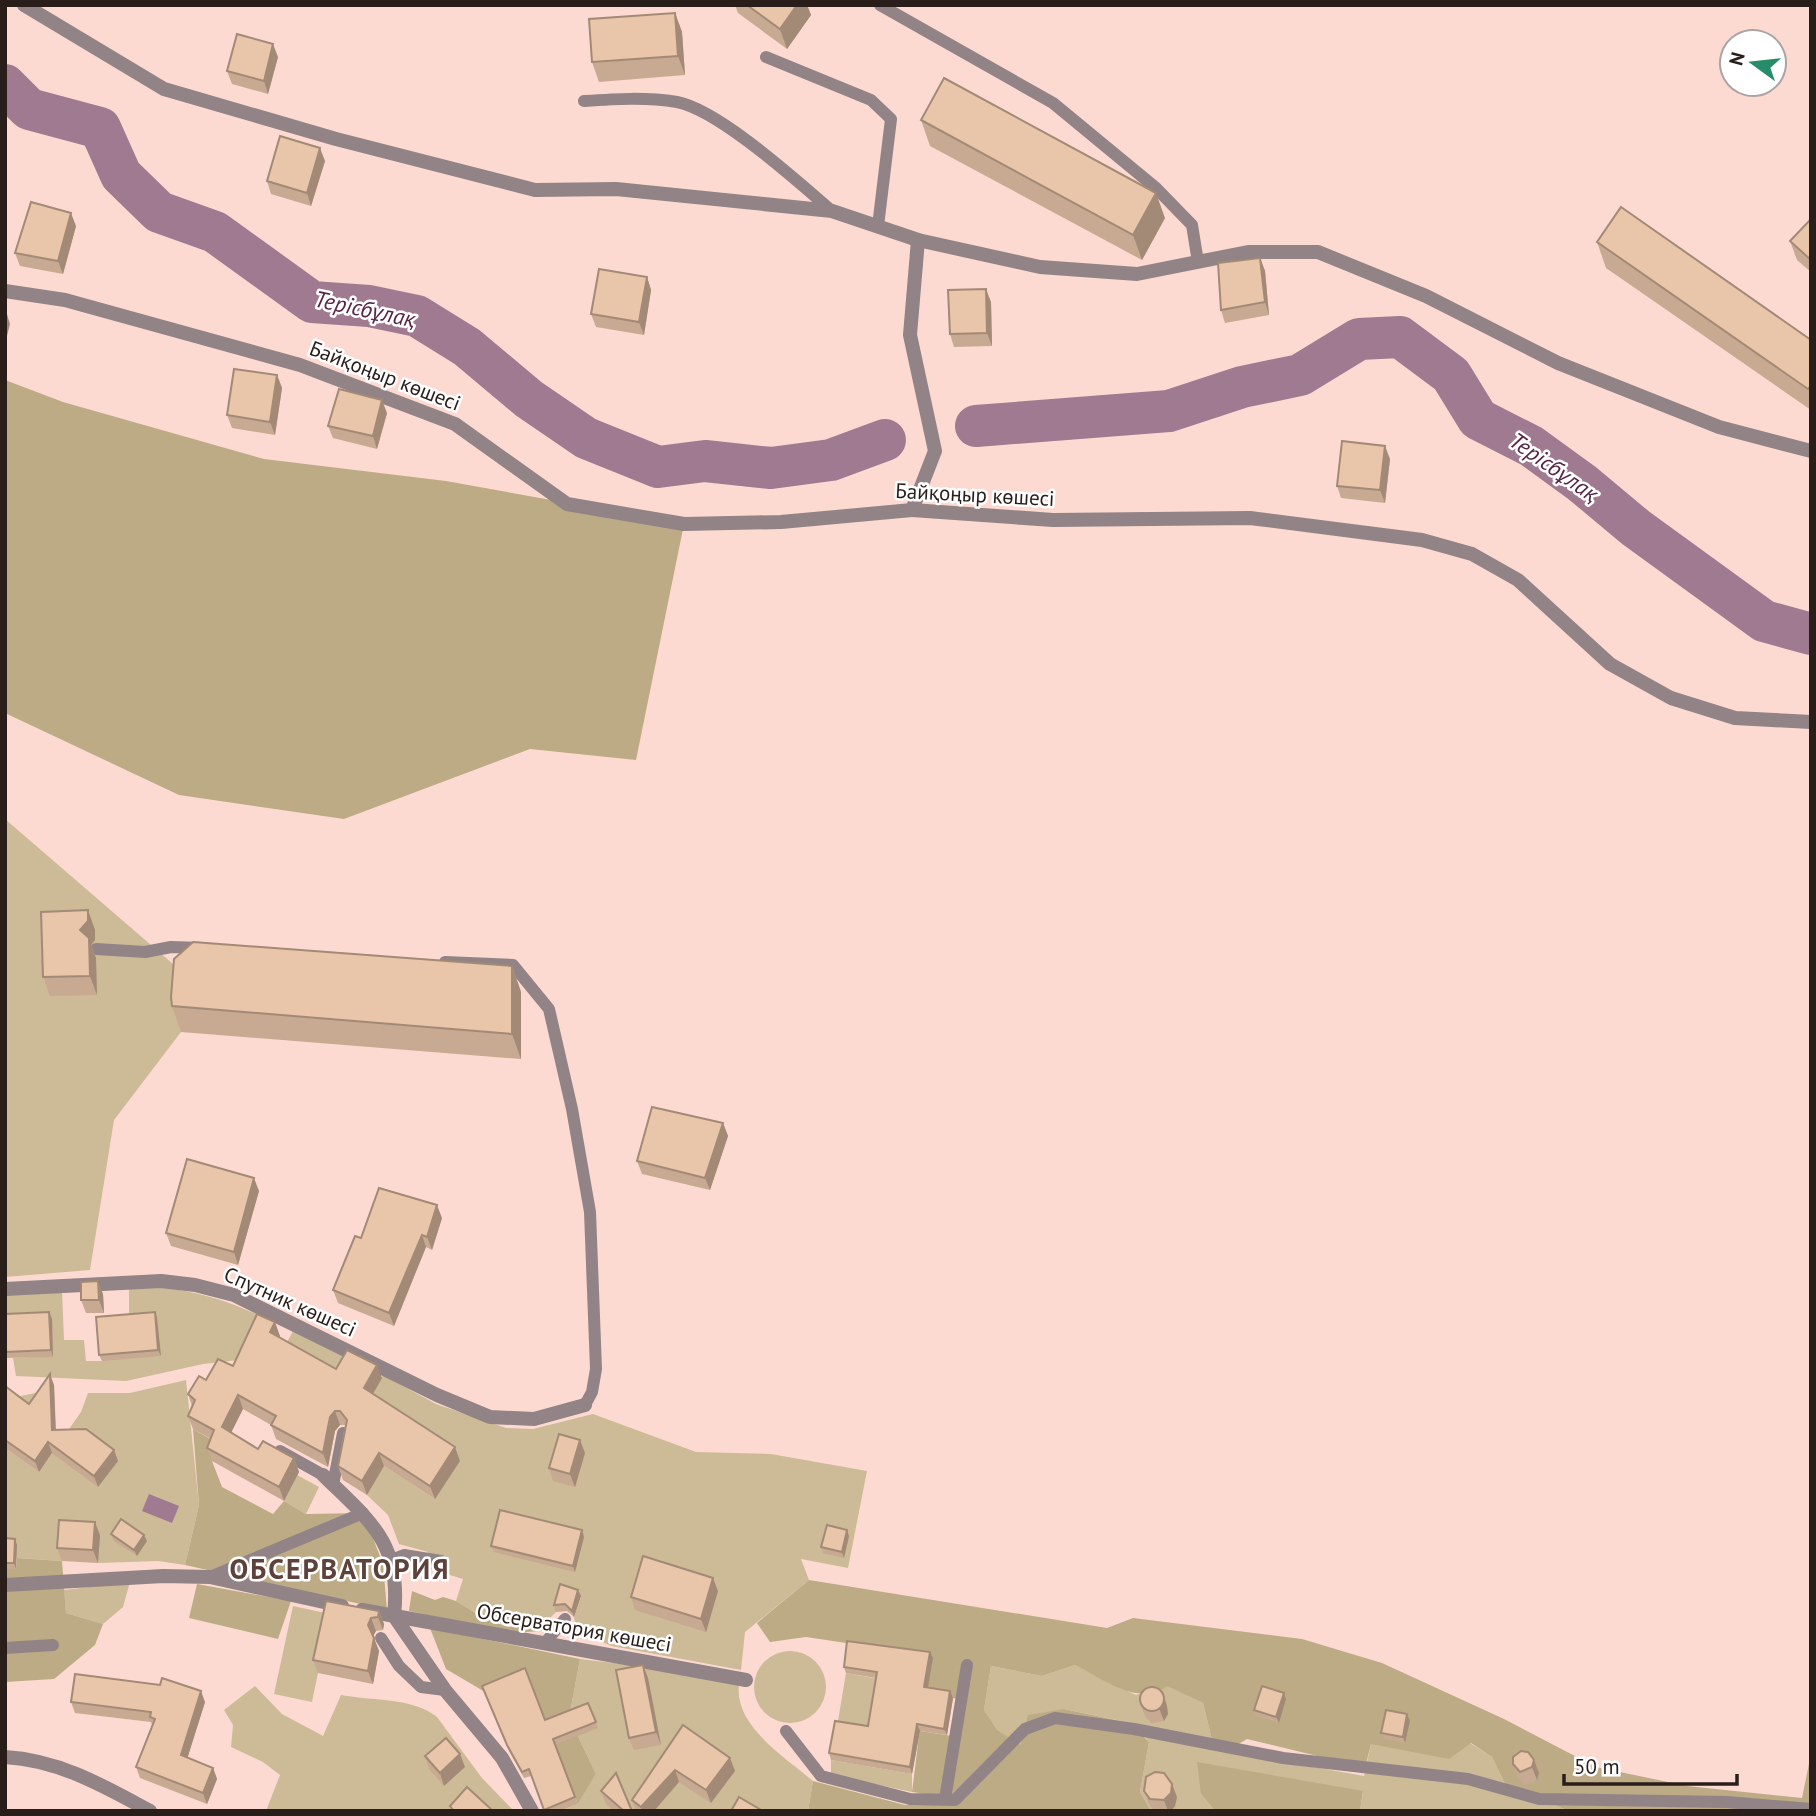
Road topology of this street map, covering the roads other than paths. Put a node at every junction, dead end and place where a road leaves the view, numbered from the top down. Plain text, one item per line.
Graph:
1 (24, 5) edge
2 (880, 5) edge
3 (899, 5) edge
4 (904, 18) junction
5 (766, 57) dead end
6 (584, 101) dead end
7 (832, 211) junction
8 (878, 226) junction
9 (918, 240) junction
10 (1198, 262) junction
11 (5, 291) edge
12 (1811, 451) edge
13 (912, 510) junction
14 (1811, 722) edge
15 (96, 949) dead end
16 (212, 949) edge
17 (431, 961) edge
18 (5, 1289) edge
19 (585, 1405) joint
20 (343, 1433) edge
21 (265, 1443) edge
22 (328, 1480) junction
23 (363, 1513) junction
24 (391, 1560) junction
25 (441, 1561) dead end
26 (210, 1577) junction
27 (5, 1585) edge
28 (394, 1616) junction
29 (565, 1619) dead end
30 (381, 1639) dead end
31 (544, 1644) junction
32 (53, 1646) dead end
33 (5, 1648) edge
34 (967, 1665) dead end
35 (746, 1680) dead end
36 (444, 1690) junction
37 (786, 1731) dead end
38 (5, 1757) edge
39 (945, 1800) junction
40 (143, 1809) edge
41 (1811, 1809) edge
42 (533, 1811) edge

1 - 7 street
2 - 4 lane
3 - 4 lane
4 - 10 lane
5 - 8 lane
6 - 7 lane
7 - 8 street
8 - 9 street
9 - 10 street
9 - 13 street
10 - 12 street
11 - 13 street, Байқоңыр көшесі
13 - 14 street, Байқоңыр көшесі
15 - 16 lane
17 - 19 lane
18 - 19 street, Спутник көшесі
20 - 22 lane
21 - 22 lane
22 - 23 street
23 - 24 street
23 - 26 lane
24 - 25 lane
24 - 28 street
26 - 27 street, Обсерватория көшесі
26 - 28 street, Обсерватория көшесі
28 - 31 street, Обсерватория көшесі
28 - 36 street
29 - 31 lane
30 - 36 lane
31 - 35 street, Обсерватория көшесі
32 - 33 lane
34 - 39 lane
36 - 42 street
37 - 39 lane
38 - 40 street
39 - 41 lane

